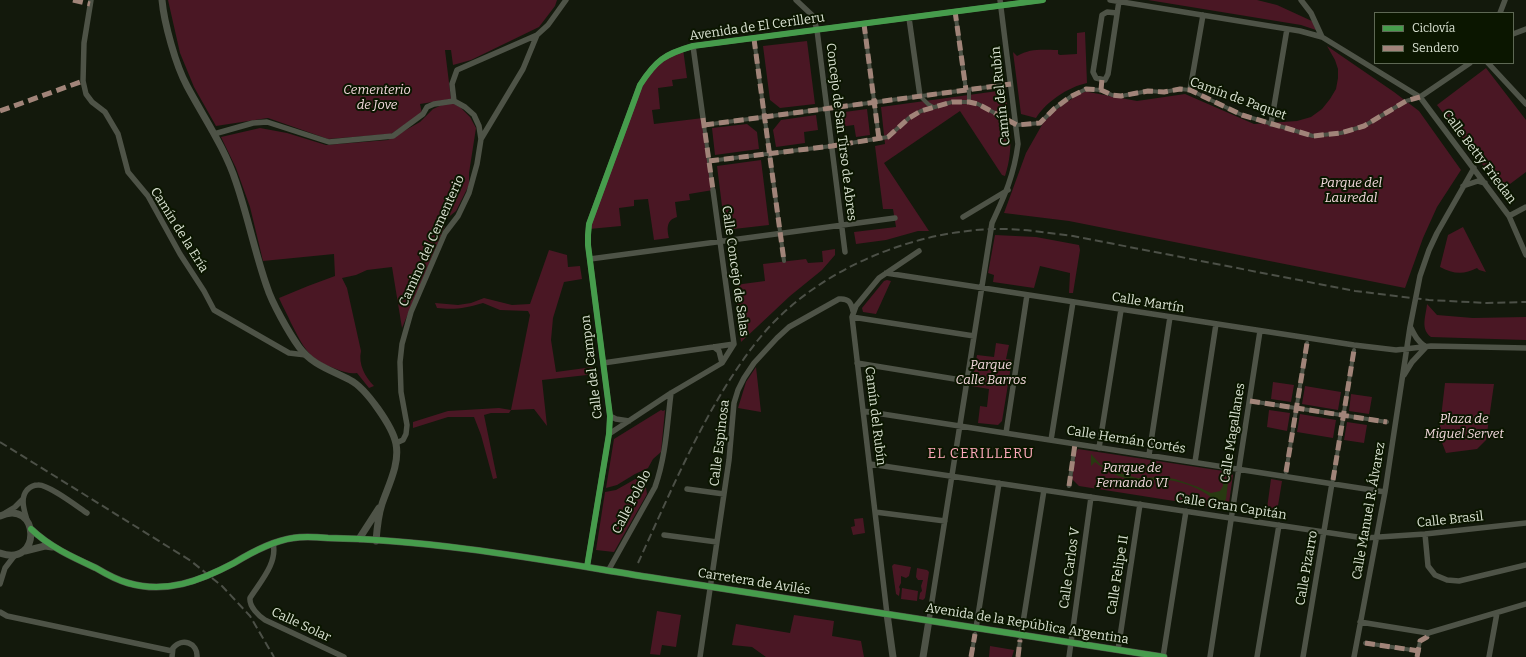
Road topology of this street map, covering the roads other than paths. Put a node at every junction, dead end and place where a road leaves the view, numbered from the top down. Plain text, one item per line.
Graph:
1 (91, 0) edge
2 (162, 0) edge
3 (566, 0) edge
4 (796, 0) edge
5 (1043, 0) edge
6 (1110, 0) edge
7 (1301, 0) edge
8 (1505, 0) edge
9 (1119, 2) junction
10 (1001, 3) edge
11 (955, 11) junction
12 (1500, 12) edge
13 (1117, 13) junction
14 (1203, 15) junction
15 (909, 18) junction
16 (864, 24) junction
17 (1287, 29) junction
18 (1526, 29) edge
19 (817, 30) junction
20 (1514, 34) edge
21 (537, 36) junction
22 (1322, 37) junction
23 (754, 39) junction
24 (693, 46) junction
25 (1469, 64) edge
26 (1489, 64) edge
27 (1102, 79) junction
28 (1011, 84) junction
29 (968, 90) junction
30 (1101, 90) junction
31 (1190, 90) junction
32 (920, 96) junction
33 (1420, 97) junction
34 (454, 101) junction
35 (875, 102) junction
36 (969, 102) junction
37 (1526, 104) edge
38 (933, 107) junction
39 (827, 109) junction
40 (764, 117) junction
41 (703, 118) joint
42 (1271, 124) junction
43 (1016, 125) junction
44 (704, 126) junction
45 (214, 134) junction
46 (481, 139) junction
47 (879, 140) junction
48 (832, 146) junction
49 (770, 154) junction
50 (709, 161) junction
51 (1474, 168) junction
52 (1484, 183) junction
53 (1463, 186) junction
54 (713, 190) joint
55 (1008, 190) junction
56 (1526, 208) edge
57 (963, 216) dead end
58 (1509, 216) junction
59 (895, 218) dead end
60 (842, 225) junction
61 (780, 234) junction
62 (720, 241) junction
63 (919, 251) dead end
64 (845, 252) dead end
65 (1526, 254) edge
66 (590, 258) junction
67 (784, 261) dead end
68 (886, 273) junction
69 (981, 288) junction
70 (1027, 296) junction
71 (1073, 302) junction
72 (1121, 310) junction
73 (853, 314) junction
74 (1170, 317) junction
75 (1216, 324) junction
76 (1410, 327) junction
77 (1260, 331) junction
78 (974, 336) junction
79 (1307, 343) dead end
80 (734, 344) junction
81 (714, 347) junction
82 (1426, 347) junction
83 (1526, 348) edge
84 (1407, 349) junction
85 (1354, 350) dead end
86 (306, 355) junction
87 (603, 363) junction
88 (722, 363) junction
89 (857, 363) junction
90 (1403, 377) junction
91 (967, 381) junction
92 (671, 393) junction
93 (1250, 400) junction
94 (1297, 408) junction
95 (863, 412) junction
96 (1343, 415) junction
97 (610, 416) junction
98 (629, 421) junction
99 (1387, 422) dead end
100 (960, 426) junction
101 (1006, 433) junction
102 (609, 434) junction
103 (1051, 440) junction
104 (396, 443) junction
105 (1075, 444) junction
106 (1099, 448) junction
107 (1148, 455) junction
108 (1195, 462) junction
109 (870, 464) junction
110 (1239, 469) junction
111 (1286, 472) dead end
112 (952, 476) junction
113 (1332, 481) junction
114 (1000, 483) junction
115 (1069, 486) dead end
116 (687, 489) dead end
117 (1044, 490) junction
118 (1385, 492) junction
119 (724, 494) junction
120 (1091, 497) junction
121 (23, 499) junction
122 (1140, 504) junction
123 (382, 505) junction
124 (1186, 511) junction
125 (875, 512) junction
126 (87, 513) dead end
127 (3, 514) edge
128 (1231, 518) junction
129 (28, 521) junction
130 (945, 521) junction
131 (1526, 523) edge
132 (1279, 525) junction
133 (31, 529) junction
134 (1324, 532) junction
135 (664, 534) dead end
136 (1425, 534) junction
137 (1376, 538) junction
138 (358, 539) junction
139 (376, 540) junction
140 (717, 542) junction
141 (273, 543) junction
142 (54, 548) junction
143 (23, 551) junction
144 (0, 552) edge
145 (15, 555) junction
146 (1526, 565) edge
147 (587, 567) junction
148 (0, 570) edge
149 (608, 571) junction
150 (0, 581) edge
151 (710, 586) junction
152 (1526, 604) edge
153 (0, 612) edge
154 (1497, 613) junction
155 (887, 614) junction
156 (930, 620) junction
157 (1360, 622) junction
158 (976, 631) junction
159 (1428, 633) junction
160 (1021, 637) junction
161 (1071, 642) junction
162 (1365, 643) dead end
163 (1356, 649) junction
164 (1118, 650) junction
165 (1419, 651) junction
166 (172, 654) edge
167 (196, 657) edge
168 (344, 657) edge
169 (700, 657) edge
170 (893, 657) edge
171 (923, 657) edge
172 (971, 657) edge
173 (1018, 657) edge
174 (1069, 657) edge
175 (1164, 657) edge
176 (1210, 657) edge
177 (1257, 657) edge
178 (1303, 657) edge
179 (1348, 657) edge
180 (1354, 657) edge
181 (1417, 657) edge
182 (1489, 657) edge

1 - 86 street, Camín de la Ería
2 - 45 street
3 - 21 street, Camino del Cementerio
4 - 19 street, Concejo de San Tirso de Abres
5 - 10 street, Avenida de El Cerilleru
6 - 9 street
7 - 22 street
8 - 12 street
9 - 13 street
9 - 14 street
10 - 11 street, Avenida de El Cerilleru
10 - 28 street, Camín del Rubín
11 - 15 street, Avenida de El Cerilleru
11 - 29 street
13 - 27 street
13 - 27 street
14 - 17 street
14 - 31 street
15 - 16 street, Avenida de El Cerilleru
15 - 32 street
16 - 19 street, Avenida de El Cerilleru
16 - 35 street
17 - 22 street
17 - 42 street
18 - 20 street
19 - 23 street, Avenida de El Cerilleru
19 - 39 street, Concejo de San Tirso de Abres
21 - 34 street, Camino del Cementerio
21 - 46 street, Camino del Cementerio
22 - 33 street
23 - 24 street, Avenida de El Cerilleru
23 - 40 street
24 - 41 street, Calle Concejo de Salas
24 - 66 street, Avenida de El Cerilleru
25 - 33 street, Camín de Paquet
26 - 37 street
27 - 30 street
28 - 29 street
28 - 43 street, Camín del Rubín
29 - 32 street
29 - 36 street
30 - 31 street, Camín de Paquet
30 - 43 street, Camín de Paquet
31 - 42 street, Camín de Paquet
32 - 35 street
32 - 38 street
33 - 42 street, Camín de Paquet
33 - 51 street, Calle Betty Friedan
34 - 45 street
34 - 46 street, Camino del Cementerio
35 - 39 street
35 - 47 street
36 - 38 street
36 - 43 street
38 - 47 street
39 - 40 street
39 - 48 street, Concejo de San Tirso de Abres
40 - 44 street
40 - 49 street
41 - 44 street, Calle Concejo de Salas
43 - 55 street, Camín del Rubín
44 - 50 street, Calle Concejo de Salas
45 - 86 street
46 - 104 street, Camino del Cementerio
47 - 48 street
48 - 49 street
48 - 60 street, Concejo de San Tirso de Abres
49 - 50 street
49 - 61 street
50 - 54 street, Calle Concejo de Salas
51 - 52 street, Calle Betty Friedan
51 - 53 street, Calle Manuel R. Álvarez
52 - 53 street
52 - 58 street, Calle Betty Friedan
53 - 76 street, Calle Manuel R. Álvarez
54 - 62 street, Calle Concejo de Salas
55 - 57 street
55 - 69 street, Camín del Rubín
56 - 58 street
58 - 65 street, Calle Betty Friedan
59 - 60 street
60 - 61 street
60 - 64 street, Concejo de San Tirso de Abres
61 - 62 street
61 - 67 street
62 - 66 street
62 - 80 street, Calle Concejo de Salas
63 - 68 street
66 - 87 street, Calle del Campon
68 - 69 street, Calle Martín
68 - 73 street
69 - 70 street, Calle Martín
69 - 78 street, Camín del Rubín
70 - 71 street, Calle Martín
70 - 101 street
71 - 72 street, Calle Martín
71 - 103 street
72 - 74 street, Calle Martín
72 - 106 street
73 - 78 street
73 - 89 street, Camín del Rubín
73 - 119 street, Calle Espinosa
74 - 75 street, Calle Martín
74 - 107 street
75 - 77 street, Calle Martín
75 - 108 street
76 - 82 street
76 - 84 street, Calle Manuel R. Álvarez
77 - 84 street, Calle Martín
77 - 93 street, Calle Magallanes
78 - 91 street, Camín del Rubín
79 - 94 street
80 - 81 street
80 - 88 street, Calle Concejo de Salas
81 - 87 street
81 - 88 street
82 - 83 street, Calle Martín
82 - 84 street, Calle Martín
82 - 90 street, Calle Manuel R. Álvarez
84 - 90 street, Calle Manuel R. Álvarez
85 - 96 street
86 - 104 street
87 - 97 street, Calle del Campon
88 - 92 street, Calle Concejo de Salas
89 - 91 street
89 - 95 street, Camín del Rubín
90 - 118 street, Calle Manuel R. Álvarez
91 - 100 street, Camín del Rubín
92 - 98 street, Calle Concejo de Salas
92 - 149 street, Calle Pololo
93 - 94 street
93 - 110 street, Calle Magallanes
94 - 96 street
94 - 111 street
95 - 100 street, Calle Hernán Cortés
95 - 109 street, Camín del Rubín
96 - 99 street
96 - 113 street
97 - 98 street
97 - 102 street, Calle del Campon
98 - 102 street, Calle Concejo de Salas
100 - 101 street, Calle Hernán Cortés
100 - 112 street, Camín del Rubín
101 - 103 street, Calle Hernán Cortés
102 - 147 street, Calle del Campon
103 - 105 street, Calle Hernán Cortés
104 - 123 street
105 - 106 street, Calle Hernán Cortés
105 - 115 street
106 - 107 street, Calle Hernán Cortés
107 - 108 street, Calle Hernán Cortés
108 - 110 street, Calle Hernán Cortés
109 - 112 street, Calle Gran Capitán
109 - 125 street, Camín del Rubín
110 - 113 street, Calle Hernán Cortés
110 - 128 street, Calle Magallanes
112 - 114 street, Calle Gran Capitán
112 - 130 street, Camín del Rubín
113 - 118 street, Calle Hernán Cortés
113 - 134 street, Calle Pizarro
114 - 117 street, Calle Gran Capitán
114 - 158 street
116 - 119 street
117 - 120 street, Calle Gran Capitán
117 - 160 street
118 - 137 street, Calle Manuel R. Álvarez
119 - 140 street, Calle Espinosa
120 - 122 street, Calle Gran Capitán
120 - 161 street, Calle Carlos V
121 - 126 street
121 - 127 street
121 - 129 street
122 - 124 street, Calle Gran Capitán
122 - 164 street, Calle Felipe II
123 - 138 street
123 - 139 street
124 - 128 street, Calle Gran Capitán
124 - 175 street
125 - 130 street
125 - 155 street, Camín del Rubín
127 - 129 street
128 - 132 street, Calle Gran Capitán
128 - 176 street, Calle Magallanes
129 - 133 street
130 - 156 street, Camín del Rubín
131 - 136 street, Calle Brasil
132 - 134 street, Calle Gran Capitán
132 - 177 street
133 - 142 street
133 - 143 street
134 - 137 street, Calle Gran Capitán
134 - 178 street, Calle Pizarro
135 - 140 street
136 - 137 street, Calle Brasil
136 - 146 street
137 - 157 street, Calle Manuel R. Álvarez
138 - 139 street
138 - 141 street
139 - 147 street
140 - 151 street, Calle Espinosa
141 - 142 street
141 - 168 street, Calle Solar
142 - 143 street
143 - 145 street
144 - 145 street
145 - 150 street
147 - 149 street, Carretera de Avilés
148 - 150 street
149 - 151 street, Carretera de Avilés
151 - 155 street, Carretera de Avilés
151 - 169 street, Calle Espinosa
152 - 154 street
153 - 166 street
154 - 159 street
154 - 182 street
155 - 156 street, Avenida de la República Argentina
155 - 170 street
156 - 158 street, Avenida de la República Argentina
156 - 171 street
157 - 159 street
157 - 163 street, Calle Manuel R. Álvarez
158 - 160 street, Avenida de la República Argentina
158 - 172 street
159 - 165 street
160 - 161 street, Avenida de la República Argentina
160 - 173 street
161 - 164 street, Avenida de la República Argentina
161 - 174 street, Calle Carlos V
162 - 165 street
163 - 179 street
163 - 180 street, Calle Manuel R. Álvarez
164 - 175 street, Avenida de la República Argentina
165 - 181 street
166 - 167 street

